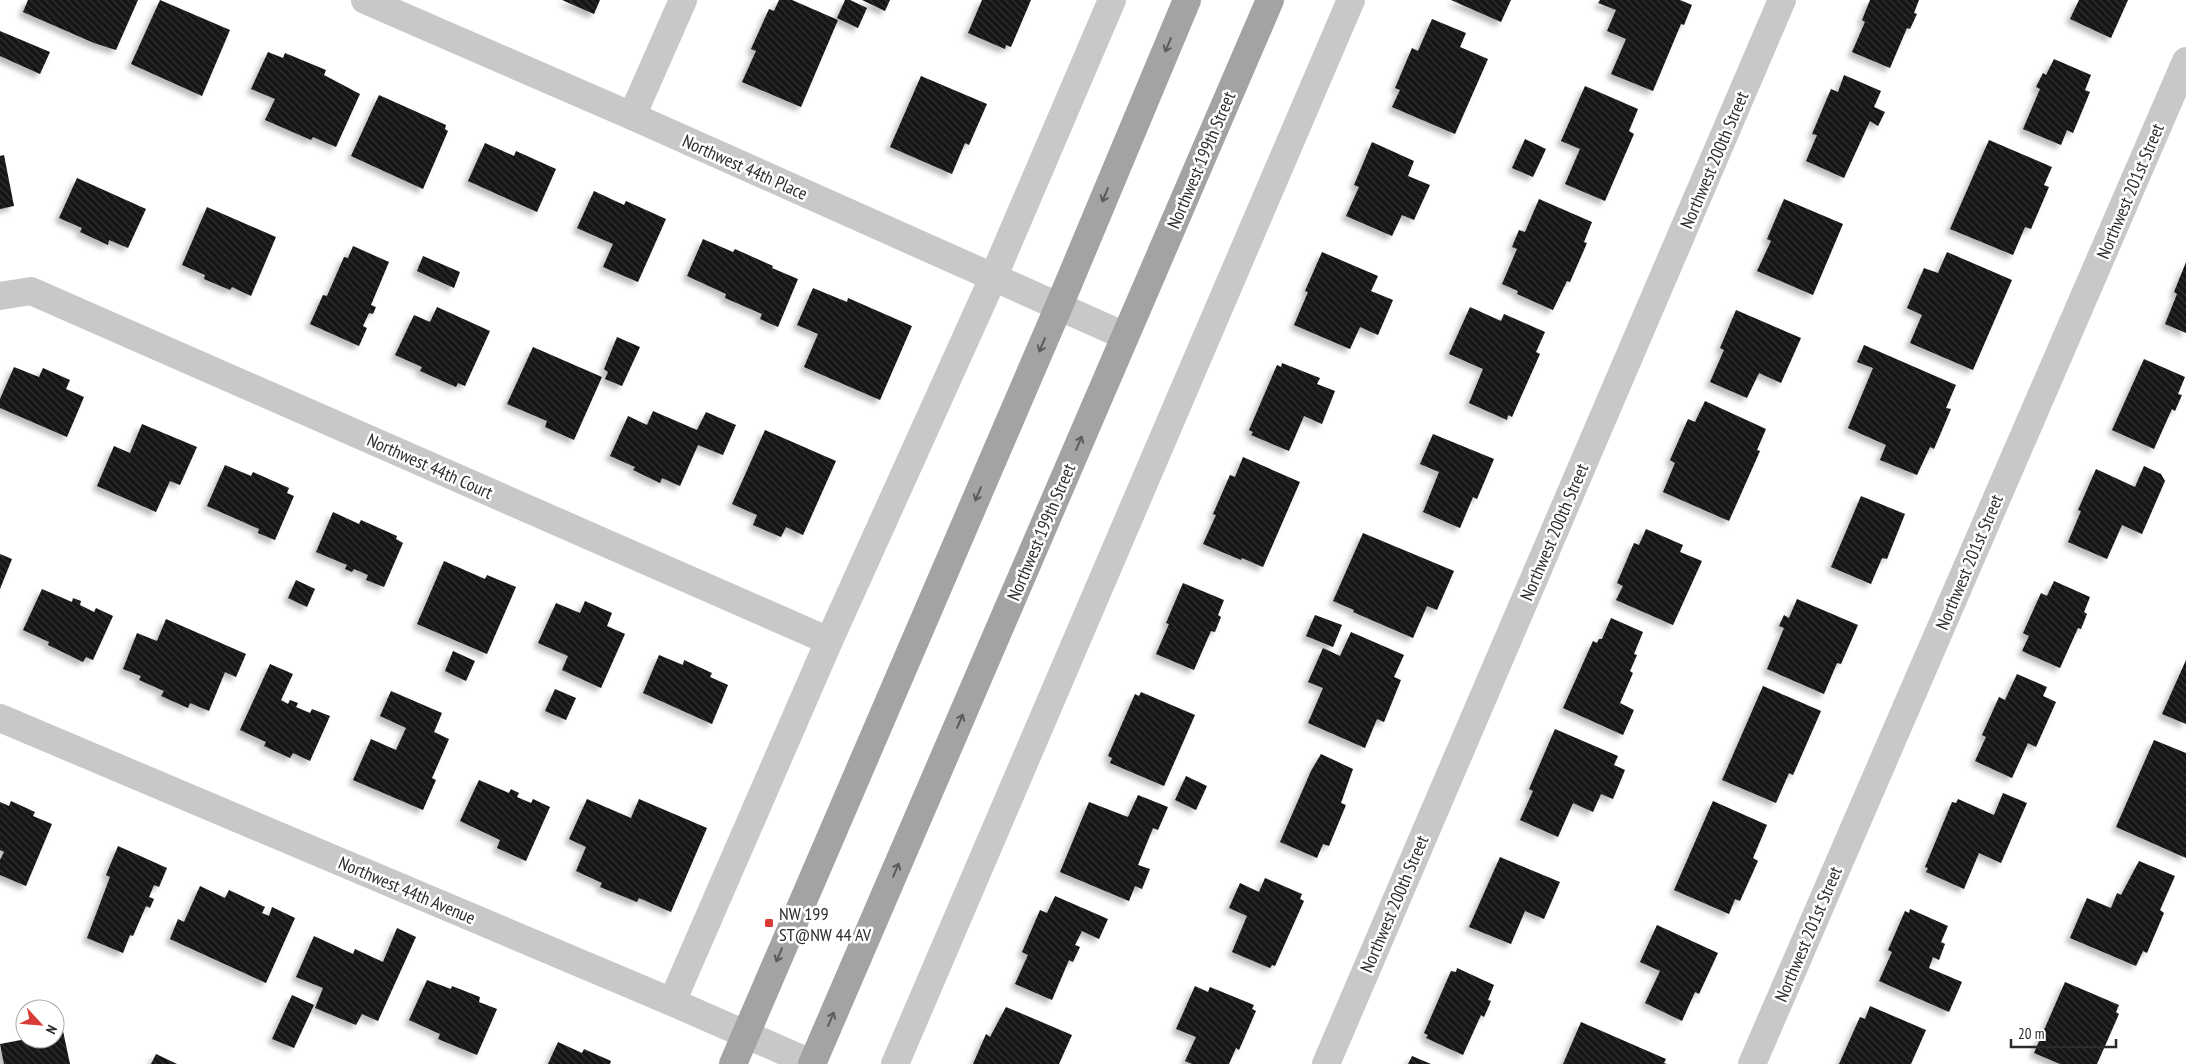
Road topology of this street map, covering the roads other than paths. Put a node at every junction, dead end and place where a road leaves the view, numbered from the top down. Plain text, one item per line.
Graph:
1 (364, 0) edge
2 (683, 0) edge
3 (1112, 0) edge
4 (1187, 0) edge
5 (1270, 0) edge
6 (1351, 0) edge
7 (1782, 0) edge
8 (2186, 61) edge
9 (632, 116) junction
10 (993, 278) junction
11 (0, 296) edge
12 (1059, 306) junction
13 (1125, 336) junction
14 (828, 641) junction
15 (0, 718) edge
16 (672, 1002) junction
17 (745, 1035) junction
18 (733, 1064) edge
19 (812, 1064) edge
20 (895, 1064) edge
21 (1326, 1064) edge
22 (1752, 1064) edge

1 - 9 street, Northwest 44th Place
2 - 9 street
3 - 10 street
4 -> 12 main road
5 - 13 main road, Northwest 199th Street
6 - 20 street
7 - 21 street, Northwest 200th Street
8 - 22 street, Northwest 201st Street
9 - 10 street, Northwest 44th Place
10 - 12 street, Northwest 44th Place
10 - 14 street
11 - 14 street, Northwest 44th Court
12 - 13 street, Northwest 44th Place
12 -> 17 main road
19 -> 13 main road, Northwest 199th Street
14 - 16 street
15 - 16 street, Northwest 44th Avenue
16 - 17 street, Northwest 44th Avenue
17 - 18 main road
17 - 19 street, Northwest 44th Avenue

